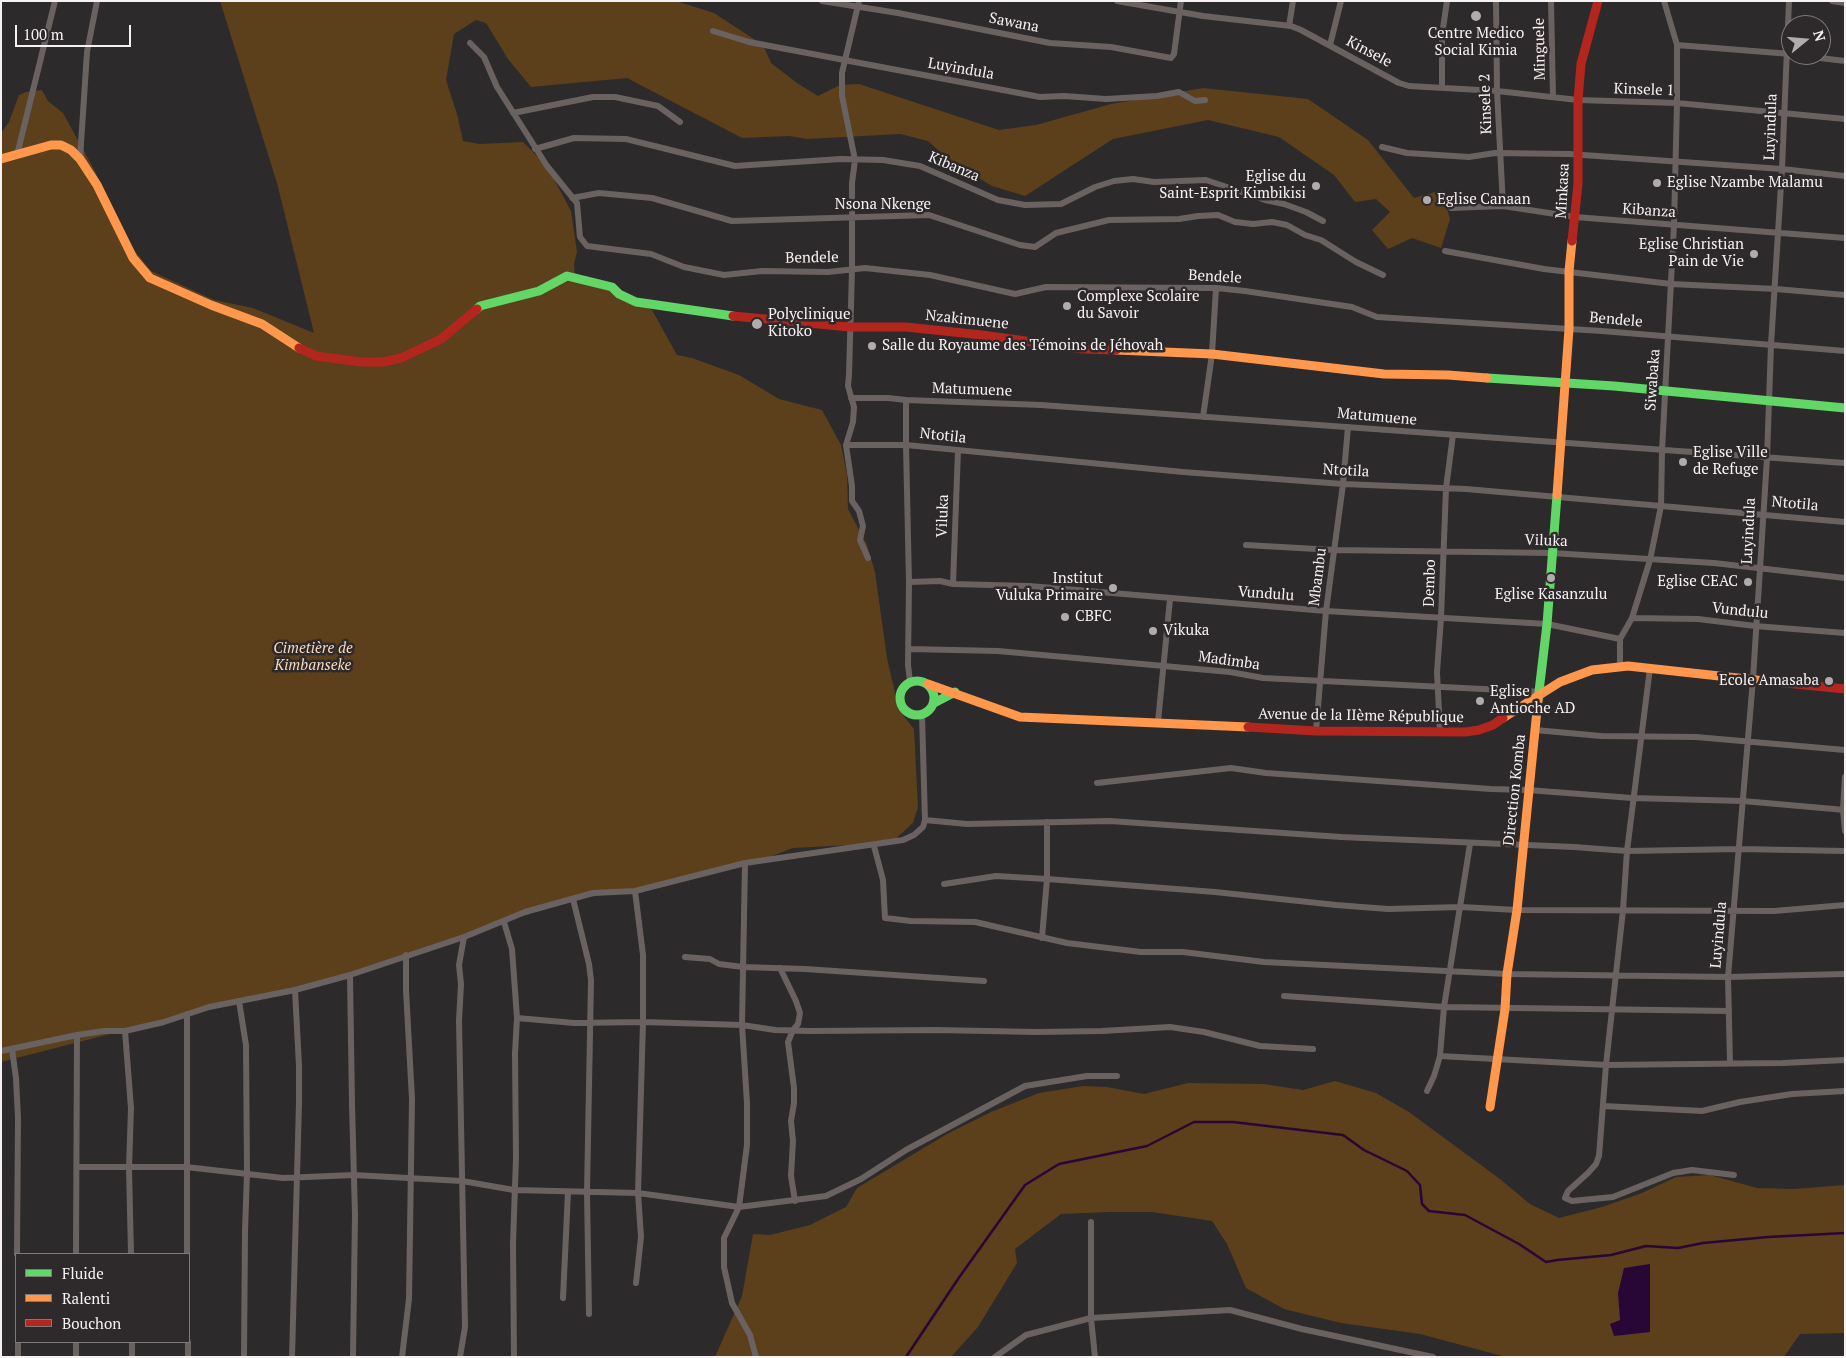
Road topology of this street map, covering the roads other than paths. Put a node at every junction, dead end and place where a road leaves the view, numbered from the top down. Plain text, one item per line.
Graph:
1 (55, 1) edge
2 (97, 1) edge
3 (822, 1) edge
4 (1117, 1) edge
5 (1181, 1) edge
6 (1293, 1) edge
7 (1341, 1) edge
8 (1447, 1) edge
9 (1496, 1) edge
10 (1551, 1) edge
11 (1598, 1) edge
12 (1664, 1) edge
13 (1789, 1) edge
14 (1832, 1) edge
15 (1845, 3) edge
16 (858, 4) edge
17 (1179, 12) junction
18 (1789, 15) edge
19 (1289, 26) junction
20 (713, 31) dead end
21 (470, 44) dead end
22 (1330, 45) junction
23 (1677, 45) junction
24 (1781, 53) edge
25 (1831, 59) edge
26 (845, 60) junction
27 (1845, 61) edge
28 (1788, 65) edge
29 (1442, 88) junction
30 (1498, 91) junction
31 (1553, 97) junction
32 (1205, 100) dead end
33 (1578, 100) junction
34 (1677, 103) junction
35 (513, 113) junction
36 (1785, 113) junction
37 (1845, 119) edge
38 (680, 122) dead end
39 (1382, 147) dead end
40 (536, 149) junction
41 (1500, 153) junction
42 (17, 155) junction
43 (1578, 155) junction
44 (1, 159) edge
45 (80, 159) junction
46 (855, 160) junction
47 (1676, 162) junction
48 (1782, 169) junction
49 (1845, 176) edge
50 (572, 198) junction
51 (1503, 206) junction
52 (1451, 208) dead end
53 (852, 216) junction
54 (1575, 218) junction
55 (1323, 221) dead end
56 (1674, 225) junction
57 (1778, 232) junction
58 (1845, 238) edge
59 (1445, 252) dead end
60 (852, 270) junction
61 (1570, 271) junction
62 (1383, 275) dead end
63 (1672, 284) junction
64 (1216, 288) junction
65 (1776, 289) junction
66 (1845, 296) edge
67 (850, 327) junction
68 (1568, 329) junction
69 (1669, 338) junction
70 (1771, 345) junction
71 (1845, 351) edge
72 (1212, 354) junction
73 (1563, 384) junction
74 (1665, 392) junction
75 (851, 398) junction
76 (906, 400) junction
77 (1768, 402) junction
78 (1845, 408) edge
79 (1203, 417) junction
80 (1348, 427) junction
81 (1453, 435) junction
82 (1561, 442) junction
83 (906, 445) junction
84 (846, 446) junction
85 (958, 450) junction
86 (1662, 451) junction
87 (1767, 458) junction
88 (1845, 463) edge
89 (1343, 484) junction
90 (1446, 488) junction
91 (1557, 497) junction
92 (1661, 506) junction
93 (1762, 514) junction
94 (1845, 522) edge
95 (1246, 545) dead end
96 (1334, 550) junction
97 (1444, 551) junction
98 (1551, 553) junction
99 (868, 558) dead end
100 (1650, 560) junction
101 (1759, 569) junction
102 (1845, 578) edge
103 (909, 582) junction
104 (952, 584) junction
105 (1170, 599) junction
106 (1326, 611) junction
107 (1441, 618) junction
108 (1632, 618) junction
109 (1547, 624) junction
110 (1755, 626) junction
111 (1845, 633) edge
112 (1620, 639) junction
113 (909, 649) junction
114 (1163, 666) junction
115 (1620, 666) junction
116 (1650, 668) junction
117 (1752, 679) junction
118 (910, 681) junction
119 (1320, 681) junction
120 (928, 684) junction
121 (1439, 688) junction
122 (1845, 689) edge
123 (955, 692) junction
124 (1542, 693) junction
125 (934, 703) junction
126 (922, 715) junction
127 (1158, 722) junction
128 (1535, 730) junction
129 (1316, 731) junction
130 (1440, 732) junction
131 (1642, 737) junction
132 (1747, 741) junction
133 (1845, 750) edge
134 (1845, 776) edge
135 (1097, 783) dead end
136 (1528, 790) junction
137 (1632, 798) junction
138 (1743, 801) junction
139 (1844, 810) edge
140 (926, 820) junction
141 (1047, 822) junction
142 (1845, 831) edge
143 (1470, 844) junction
144 (1524, 845) junction
145 (874, 846) junction
146 (1739, 849) junction
147 (1627, 851) junction
148 (1845, 851) edge
149 (745, 863) junction
150 (1047, 879) junction
151 (944, 884) dead end
152 (635, 891) junction
153 (573, 899) junction
154 (1845, 905) edge
155 (1461, 907) junction
156 (1517, 910) junction
157 (1623, 910) junction
158 (1733, 912) junction
159 (504, 922) junction
160 (464, 937) junction
161 (1042, 938) junction
162 (406, 956) junction
163 (685, 957) dead end
164 (743, 967) junction
165 (780, 968) junction
166 (1451, 971) junction
167 (1508, 974) junction
168 (1616, 974) junction
169 (1845, 974) edge
170 (350, 975) junction
171 (1728, 977) junction
172 (984, 981) dead end
173 (295, 990) junction
174 (1284, 996) dead end
175 (239, 1002) junction
176 (1444, 1007) junction
177 (1505, 1009) junction
178 (1612, 1009) junction
179 (1729, 1011) junction
180 (187, 1014) junction
181 (517, 1018) junction
182 (644, 1022) junction
183 (591, 1024) junction
184 (742, 1026) junction
185 (793, 1030) junction
186 (125, 1031) junction
187 (78, 1035) junction
188 (12, 1049) junction
189 (1312, 1049) dead end
190 (1, 1051) edge
191 (1440, 1056) junction
192 (1498, 1058) junction
193 (1845, 1060) edge
194 (1730, 1062) junction
195 (1606, 1065) junction
196 (1117, 1076) dead end
197 (1427, 1091) dead end
198 (1845, 1091) edge
199 (1603, 1106) junction
200 (1490, 1107) dead end
201 (186, 1166) junction
202 (77, 1167) junction
203 (129, 1168) junction
204 (248, 1172) junction
205 (354, 1176) junction
206 (1734, 1176) dead end
207 (297, 1178) junction
208 (411, 1179) junction
209 (462, 1181) junction
210 (514, 1190) junction
211 (568, 1192) junction
212 (588, 1192) junction
213 (638, 1192) junction
214 (795, 1201) junction
215 (739, 1207) junction
216 (1091, 1222) dead end
217 (17, 1253) edge
218 (76, 1253) edge
219 (131, 1253) edge
220 (187, 1253) edge
221 (636, 1283) dead end
222 (564, 1298) dead end
223 (589, 1314) dead end
224 (1091, 1318) junction
225 (18, 1343) edge
226 (76, 1343) edge
227 (132, 1343) edge
228 (188, 1343) edge
229 (18, 1357) edge
230 (76, 1357) edge
231 (132, 1357) edge
232 (188, 1357) edge
233 (244, 1357) edge
234 (292, 1357) edge
235 (353, 1357) edge
236 (402, 1357) edge
237 (460, 1357) edge
238 (514, 1357) edge
239 (756, 1357) edge
240 (995, 1357) edge
241 (1095, 1357) edge
242 (1433, 1357) edge

1 - 42 street
2 - 45 street
3 - 16 street, Sawana
4 - 17 street, Kinsele
5 - 17 street
6 - 19 street
7 - 22 street
8 - 29 street
9 - 30 street, Kinsele 2
10 - 31 street, Minguele
11 - 33 street, Minkasa
12 - 23 street, Siwabaka
13 - 18 street, Luyindula
14 - 15 street
16 - 17 street, Sawana
16 - 26 street
17 - 19 street, Kinsele
19 - 22 street, Kinsele
20 - 26 street, Luyindula
21 - 35 street
22 - 29 street, Kinsele
23 - 24 street
23 - 34 street, Siwabaka
25 - 27 street
26 - 32 street, Luyindula
26 - 46 street
28 - 36 street, Luyindula
29 - 30 street, Kinsele 1
30 - 31 street, Kinsele 1
30 - 41 street, Kinsele 2
31 - 33 street, Kinsele 1
33 - 34 street, Kinsele 1
33 - 43 street, Minkasa
34 - 36 street, Kinsele 1
34 - 47 street, Siwabaka
35 - 38 street
35 - 40 street
36 - 37 street, Kinsele 1
36 - 48 street, Luyindula
39 - 41 street
40 - 46 street, Kibanza
40 - 50 street
41 - 43 street
41 - 51 street, Kinsele 2
42 - 44 street
42 - 45 street
43 - 47 street
43 - 54 street, Minkasa
45 - 67 street, Nzakimuene
46 - 53 street
46 - 55 street, Kibanza
47 - 48 street
47 - 56 street, Siwabaka
48 - 49 street
48 - 57 street, Luyindula
50 - 53 street, Nsona Nkenge
50 - 60 street, Bendele
51 - 52 street, Kibanza
51 - 54 street, Kibanza
53 - 60 street
53 - 62 street, Nsona Nkenge
54 - 56 street, Kibanza
54 - 61 street, Minkasa
56 - 57 street, Kibanza
56 - 63 street, Siwabaka
57 - 58 street, Kibanza
57 - 65 street, Luyindula
59 - 61 street
60 - 64 street, Bendele
60 - 67 street
61 - 63 street
61 - 68 street, Minkasa
63 - 65 street
63 - 69 street, Siwabaka
64 - 68 street, Bendele
64 - 72 street
65 - 66 street
65 - 70 street, Luyindula
67 - 72 street, Nzakimuene
67 - 75 street
68 - 69 street, Bendele
68 - 73 street, Minkasa
69 - 70 street, Bendele
69 - 74 street, Siwabaka
70 - 71 street, Bendele
70 - 77 street, Luyindula
72 - 73 street, Nzakimuene
72 - 79 street
73 - 74 street, Nzakimuene
73 - 82 street, Direction Komba
74 - 77 street, Nzakimuene
74 - 86 street, Siwabaka
75 - 76 street, Matumuene
75 - 84 street
76 - 79 street, Matumuene
76 - 83 street
77 - 78 street, Nzakimuene
77 - 87 street, Luyindula
79 - 80 street, Matumuene
80 - 81 street, Matumuene
80 - 89 street, Mbambu
81 - 82 street, Matumuene
81 - 90 street, Dembo
82 - 86 street, Matumuene
82 - 91 street, Direction Komba
83 - 84 street, Ntotila
83 - 85 street, Ntotila
83 - 103 street
84 - 99 street
85 - 89 street, Ntotila
85 - 104 street, Viluka
86 - 87 street, Matumuene
86 - 92 street, Siwabaka
87 - 88 street, Matumuene
87 - 93 street, Luyindula
89 - 90 street, Ntotila
89 - 96 street, Mbambu
90 - 91 street, Ntotila
90 - 97 street, Dembo
91 - 92 street, Ntotila
91 - 98 street, Direction Komba
92 - 93 street, Ntotila
92 - 100 street, Siwabaka
93 - 94 street, Ntotila
93 - 101 street, Luyindula
95 - 96 street, Viluka
96 - 97 street, Viluka
96 - 106 street, Mbambu
97 - 98 street, Viluka
97 - 107 street, Dembo
98 - 100 street, Viluka
98 - 109 street, Direction Komba
100 - 101 street, Viluka
100 - 108 street, Siwabaka
101 - 102 street, Viluka
101 - 110 street, Luyindula
103 - 104 street, Vundulu
103 - 113 street
104 - 105 street, Vundulu
105 - 106 street, Vundulu
105 - 114 street
106 - 107 street, Vundulu
106 - 119 street, Mbambu
107 - 109 street, Vundulu
107 - 121 street, Dembo
108 - 110 street, Vundulu
108 - 112 street, Siwabaka
109 - 112 street, Vundulu
109 - 124 street, Direction Komba
110 - 111 street, Vundulu
110 - 117 street, Luyindula
112 - 115 street, Siwabaka
113 - 114 street, Madimba
113 - 118 street
114 - 119 street, Madimba
114 - 127 street
115 - 116 street, Avenue de la IIème République
115 - 124 street, Avenue de la IIème République
116 - 117 street, Avenue de la IIème République
116 - 131 street
117 - 122 street, Avenue de la IIème République
117 - 132 street, Luyindula
118 - 120 street
118 - 126 street
119 - 121 street, Madimba
119 - 129 street, Mbambu
120 - 123 street, Avenue de la IIème République
120 - 125 street
121 - 124 street, Madimba
121 - 130 street, Dembo
123 - 125 street
123 - 127 street, Avenue de la IIème République
124 - 128 street, Direction Komba
124 - 130 street, Avenue de la IIème République
125 - 126 street
126 - 140 street
127 - 129 street, Avenue de la IIème République
128 - 131 street
128 - 136 street, Direction Komba
129 - 130 street, Avenue de la IIème République
131 - 132 street
131 - 137 street
132 - 133 street
132 - 138 street, Luyindula
134 - 139 street
135 - 136 street
136 - 137 street
136 - 144 street, Direction Komba
137 - 138 street
137 - 147 street
138 - 139 street
138 - 146 street, Luyindula
139 - 142 street
140 - 141 street
140 - 145 street
141 - 143 street
141 - 150 street
143 - 144 street
143 - 155 street
144 - 147 street
144 - 156 street, Direction Komba
145 - 149 street
145 - 161 street
146 - 147 street
146 - 148 street
146 - 158 street, Luyindula
147 - 157 street
149 - 152 street
149 - 164 street
150 - 151 street
150 - 155 street
150 - 161 street
152 - 153 street
152 - 182 street
153 - 159 street
153 - 183 street
154 - 158 street
155 - 156 street
155 - 166 street
156 - 157 street
156 - 167 street, Direction Komba
157 - 158 street
157 - 168 street
158 - 171 street, Luyindula
159 - 160 street
159 - 181 street
160 - 162 street
160 - 209 street
161 - 166 street
162 - 170 street
162 - 208 street
163 - 164 street
164 - 165 street
164 - 184 street
165 - 172 street
165 - 185 street
166 - 167 street
166 - 176 street
167 - 168 street
167 - 177 street, Direction Komba
168 - 171 street
168 - 178 street
169 - 171 street
170 - 173 street
170 - 205 street
171 - 179 street, Luyindula
173 - 175 street
173 - 207 street
174 - 176 street
175 - 180 street
175 - 204 street
176 - 177 street
176 - 191 street
177 - 178 street
177 - 192 street, Direction Komba
178 - 179 street
178 - 195 street
179 - 194 street, Luyindula
180 - 186 street
180 - 201 street
181 - 183 street
181 - 210 street
182 - 183 street
182 - 184 street
182 - 213 street
183 - 212 street
184 - 185 street
184 - 215 street
185 - 189 street
185 - 214 street
186 - 187 street
186 - 203 street
187 - 188 street
187 - 202 street
188 - 190 street
188 - 217 street
191 - 192 street
191 - 197 street
192 - 195 street
192 - 200 street, Direction Komba
193 - 194 street
194 - 195 street
195 - 199 street
196 - 214 street
198 - 199 street
199 - 206 street
201 - 203 street
201 - 204 street
201 - 220 street
202 - 203 street
202 - 218 street
203 - 219 street
204 - 207 street
204 - 233 street
205 - 207 street
205 - 208 street
205 - 235 street
207 - 234 street
208 - 209 street
208 - 236 street
209 - 210 street
209 - 237 street
210 - 211 street
210 - 238 street
211 - 212 street
211 - 222 street
212 - 213 street
212 - 223 street
213 - 215 street
213 - 221 street
214 - 215 street
215 - 239 street
216 - 224 street
224 - 240 street
224 - 241 street
224 - 242 street
225 - 229 street
226 - 230 street
227 - 231 street
228 - 232 street

